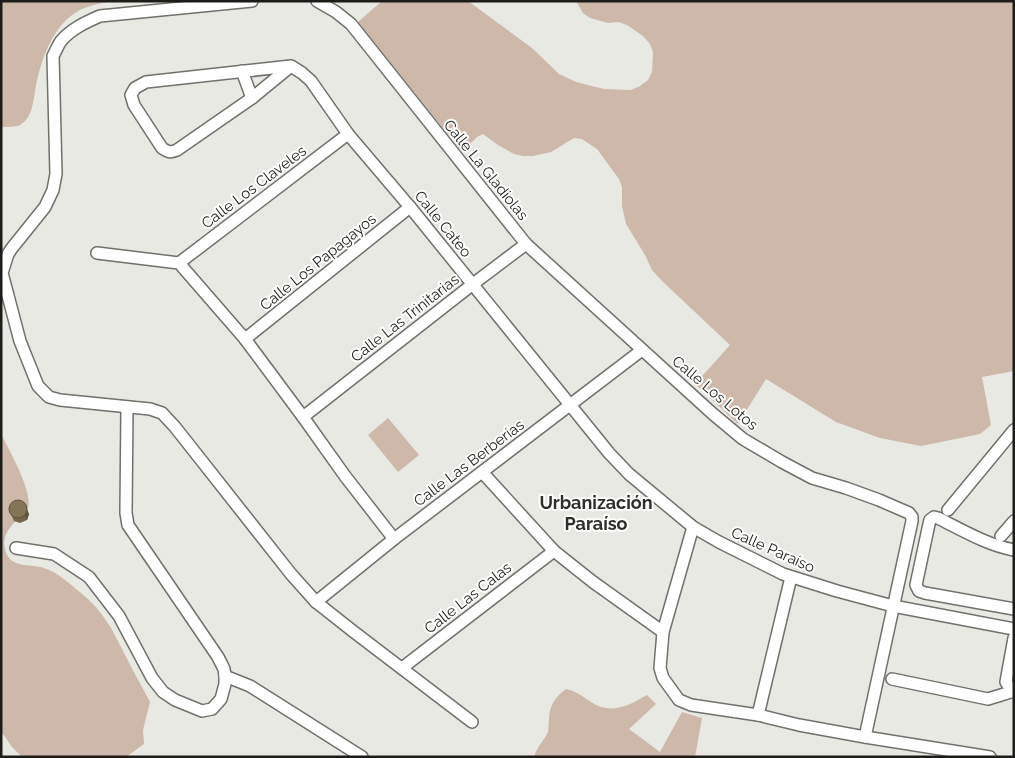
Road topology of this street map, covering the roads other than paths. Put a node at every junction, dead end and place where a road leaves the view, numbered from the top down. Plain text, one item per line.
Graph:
1 (252, 1) edge
2 (317, 1) edge
3 (292, 66) junction
4 (242, 71) junction
5 (252, 98) junction
6 (348, 134) junction
7 (410, 208) junction
8 (526, 244) junction
9 (97, 253) dead end
10 (179, 264) junction
11 (2, 273) edge
12 (472, 284) junction
13 (245, 339) junction
14 (642, 350) junction
15 (570, 405) junction
16 (127, 407) junction
17 (303, 417) junction
18 (1014, 430) edge
19 (482, 472) junction
20 (948, 510) dead end
21 (1014, 521) edge
22 (692, 527) junction
23 (1001, 536) dead end
24 (394, 539) junction
25 (16, 548) dead end
26 (1014, 550) edge
27 (554, 551) junction
28 (791, 577) junction
29 (316, 602) junction
30 (893, 606) junction
31 (1014, 608) edge
32 (1014, 629) edge
33 (663, 632) junction
34 (1014, 638) edge
35 (402, 668) junction
36 (225, 676) junction
37 (1010, 676) edge
38 (892, 679) dead end
39 (1013, 691) edge
40 (758, 715) junction
41 (472, 722) dead end
42 (866, 737) junction
43 (362, 757) edge
44 (990, 757) edge

1 - 11 street
2 - 8 street, Calle La Gladiolas
3 - 4 street
3 - 5 street
3 - 6 street, Calle Cateo
4 - 5 street
4 - 5 street
6 - 7 street, Calle Cateo
6 - 10 street, Calle Los Claveles
7 - 12 street, Calle Cateo
7 - 13 street, Calle Los Papagayos
8 - 12 street, Calle Las Trinitarias
8 - 14 street, Calle La Gladiolas
9 - 10 street
10 - 13 street
11 - 16 street
12 - 15 street, Calle Cateo
12 - 17 street, Calle Las Trinitarias
13 - 17 street
14 - 15 street, Calle Las Berberías
14 - 30 street, Calle Los Lotos
15 - 19 street, Calle Las Berberías
15 - 22 street, Calle Paraíso
16 - 29 street
16 - 36 street
17 - 24 street
18 - 20 street
19 - 24 street, Calle Las Berberías
19 - 27 street
21 - 23 street
22 - 28 street, Calle Paraíso
22 - 33 street
24 - 29 street, Calle Las Berberías
25 - 36 street
26 - 31 street
27 - 33 street
27 - 35 street, Calle Las Calas
28 - 30 street, Calle Paraíso
28 - 40 street
29 - 35 street
30 - 32 street, Calle Paraíso
30 - 42 street
33 - 40 street
34 - 37 street
35 - 41 street
36 - 43 street
37 - 39 street
38 - 39 street
40 - 42 street
42 - 44 street

